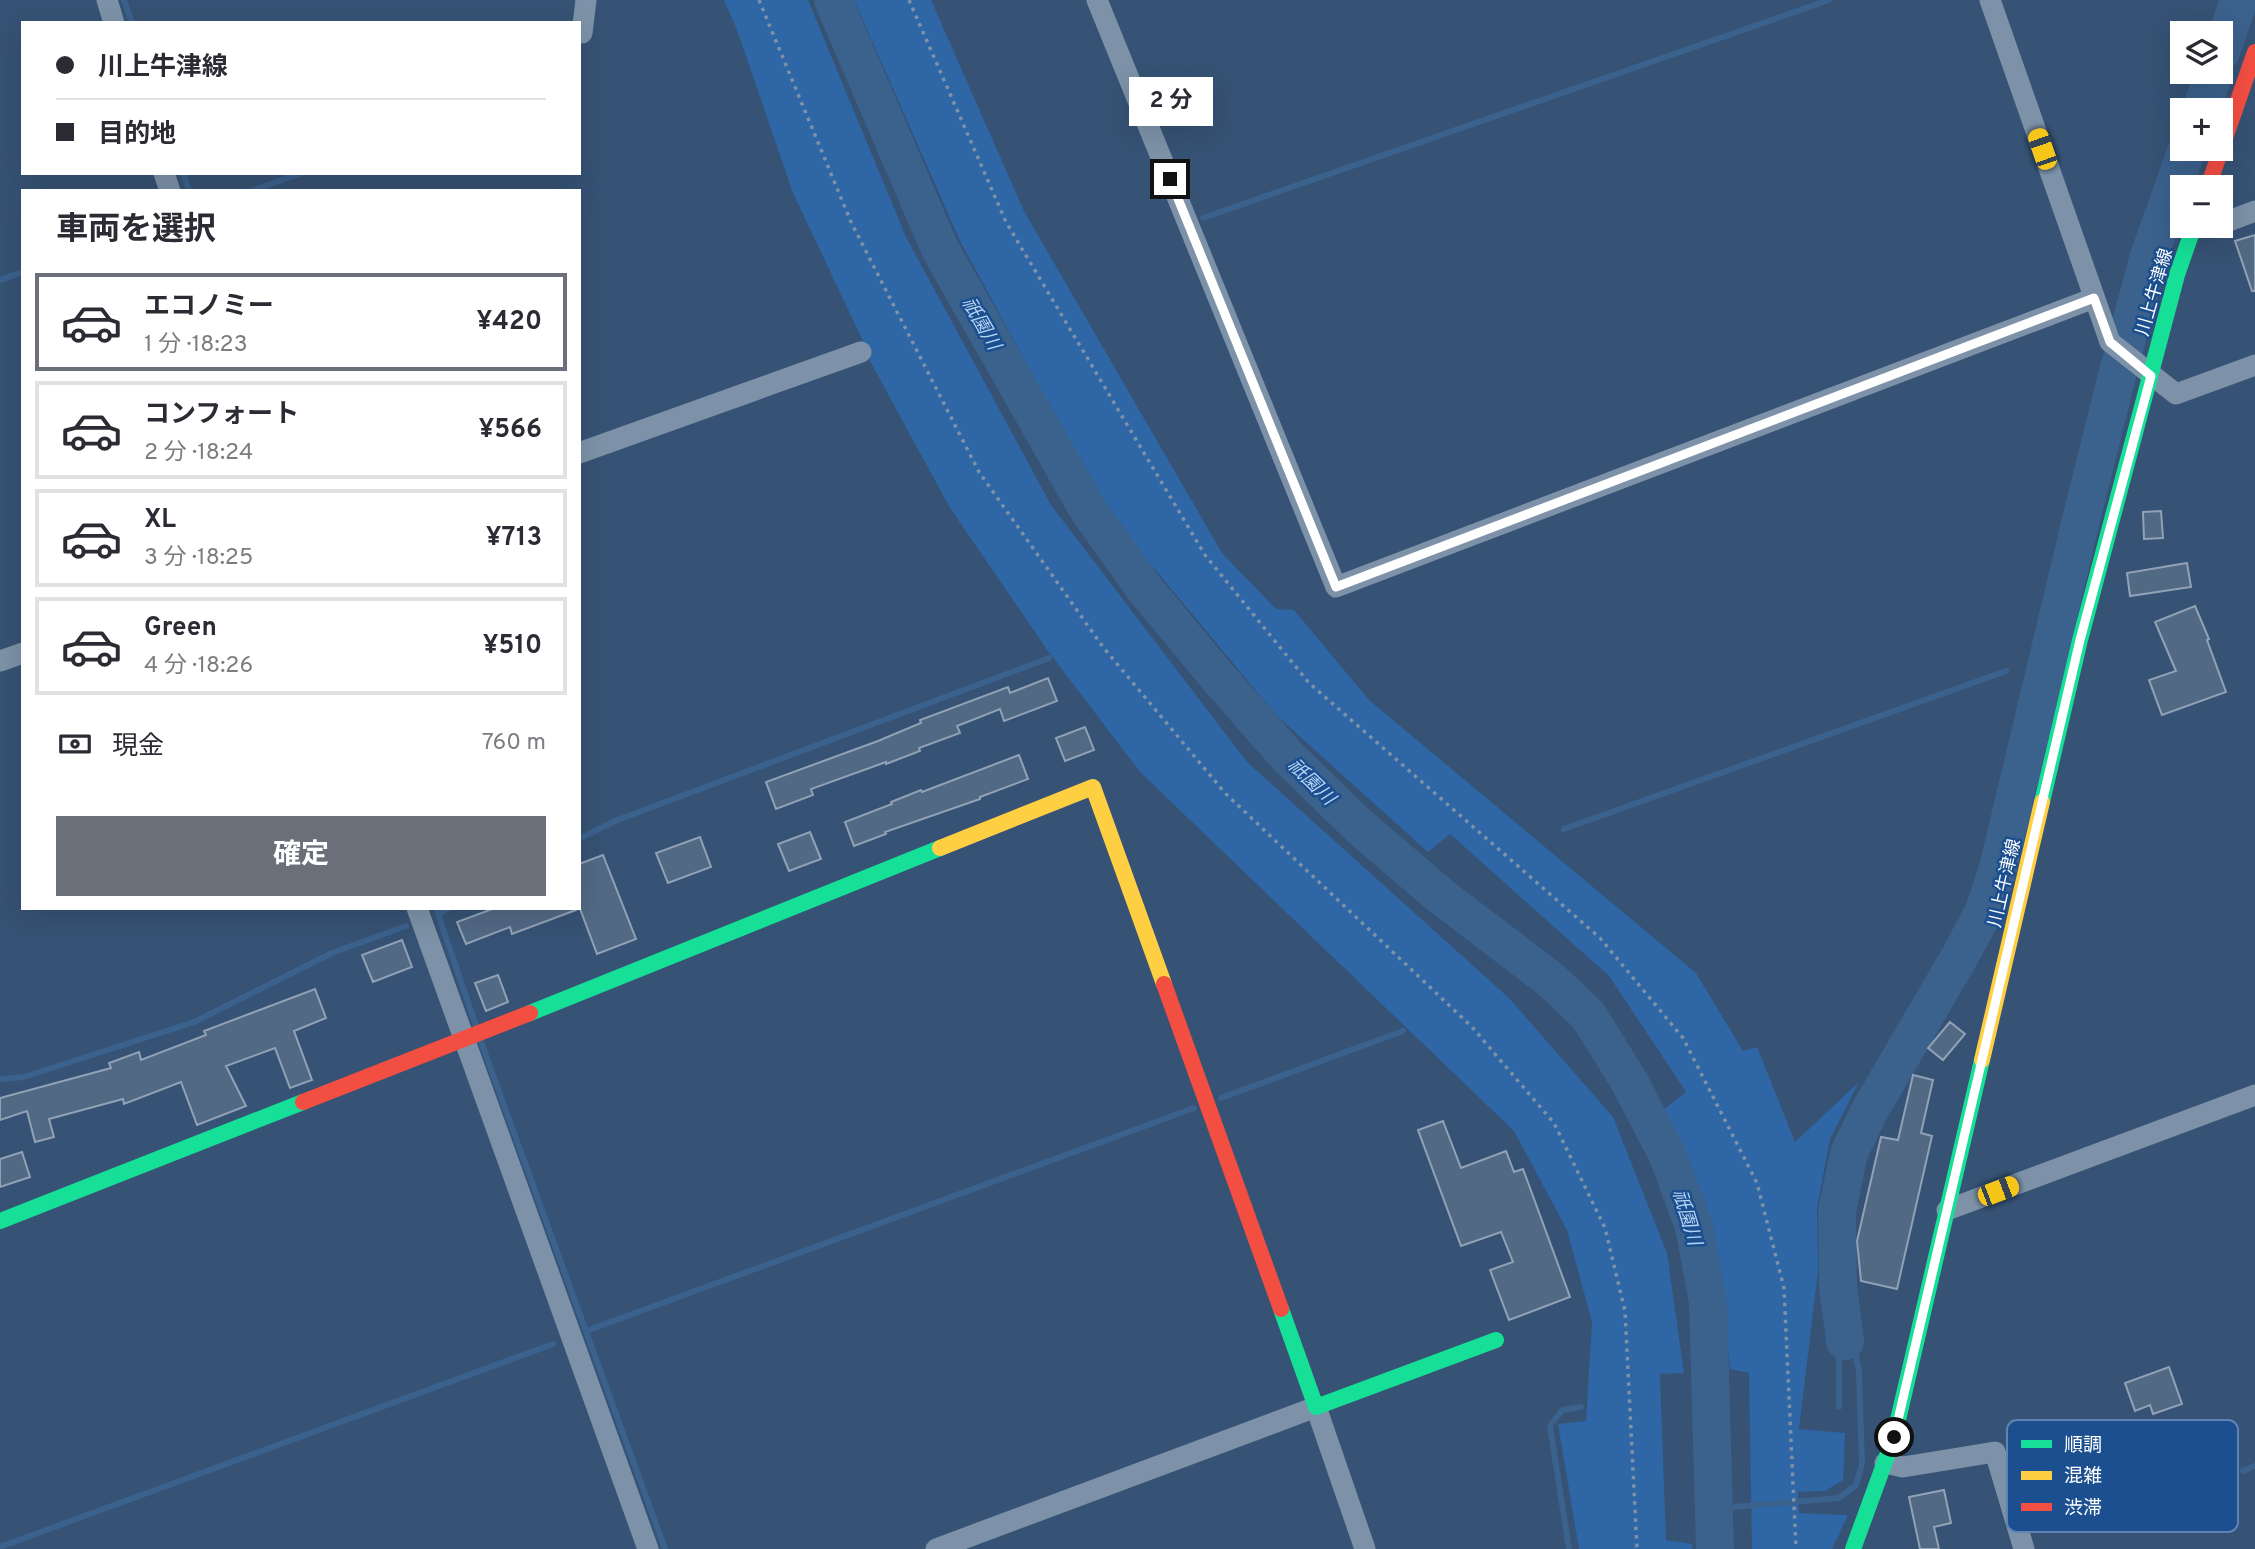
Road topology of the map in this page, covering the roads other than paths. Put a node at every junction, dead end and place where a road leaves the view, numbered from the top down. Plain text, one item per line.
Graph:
1 (107, 0) edge
2 (586, 0) edge
3 (1097, 0) edge
4 (1990, 0) edge
5 (113, 21) edge
6 (582, 33) dead end
7 (2255, 52) edge
8 (2212, 175) edge
9 (2255, 211) edge
10 (2233, 219) edge
11 (2190, 238) edge
12 (2094, 298) junction
13 (861, 352) dead end
14 (2255, 365) edge
15 (2151, 376) junction
16 (581, 452) edge
17 (21, 654) edge
18 (0, 661) edge
19 (418, 910) edge
20 (464, 1039) junction
21 (2255, 1095) edge
22 (1947, 1210) junction
23 (0, 1221) edge
24 (1496, 1340) dead end
25 (1316, 1407) junction
26 (1885, 1463) junction
27 (2007, 1492) edge
28 (2019, 1532) edge
29 (648, 1549) edge
30 (936, 1549) edge
31 (1365, 1549) edge
32 (1853, 1549) edge
33 (2024, 1549) edge

1 - 5 street
2 - 6 street
3 - 12 street
4 - 12 street
7 - 8 street
9 - 10 street
11 - 15 street, 川上牛津線
12 - 15 street
13 - 16 street
14 - 15 street
15 - 22 street, 川上牛津線
17 - 18 street
19 - 20 street
20 - 23 street
20 - 25 street
20 - 29 street
21 - 22 street
22 - 26 street, 川上牛津線
24 - 25 street
25 - 30 street
25 - 31 street
26 - 27 street
26 - 32 street, 川上牛津線
28 - 33 street

